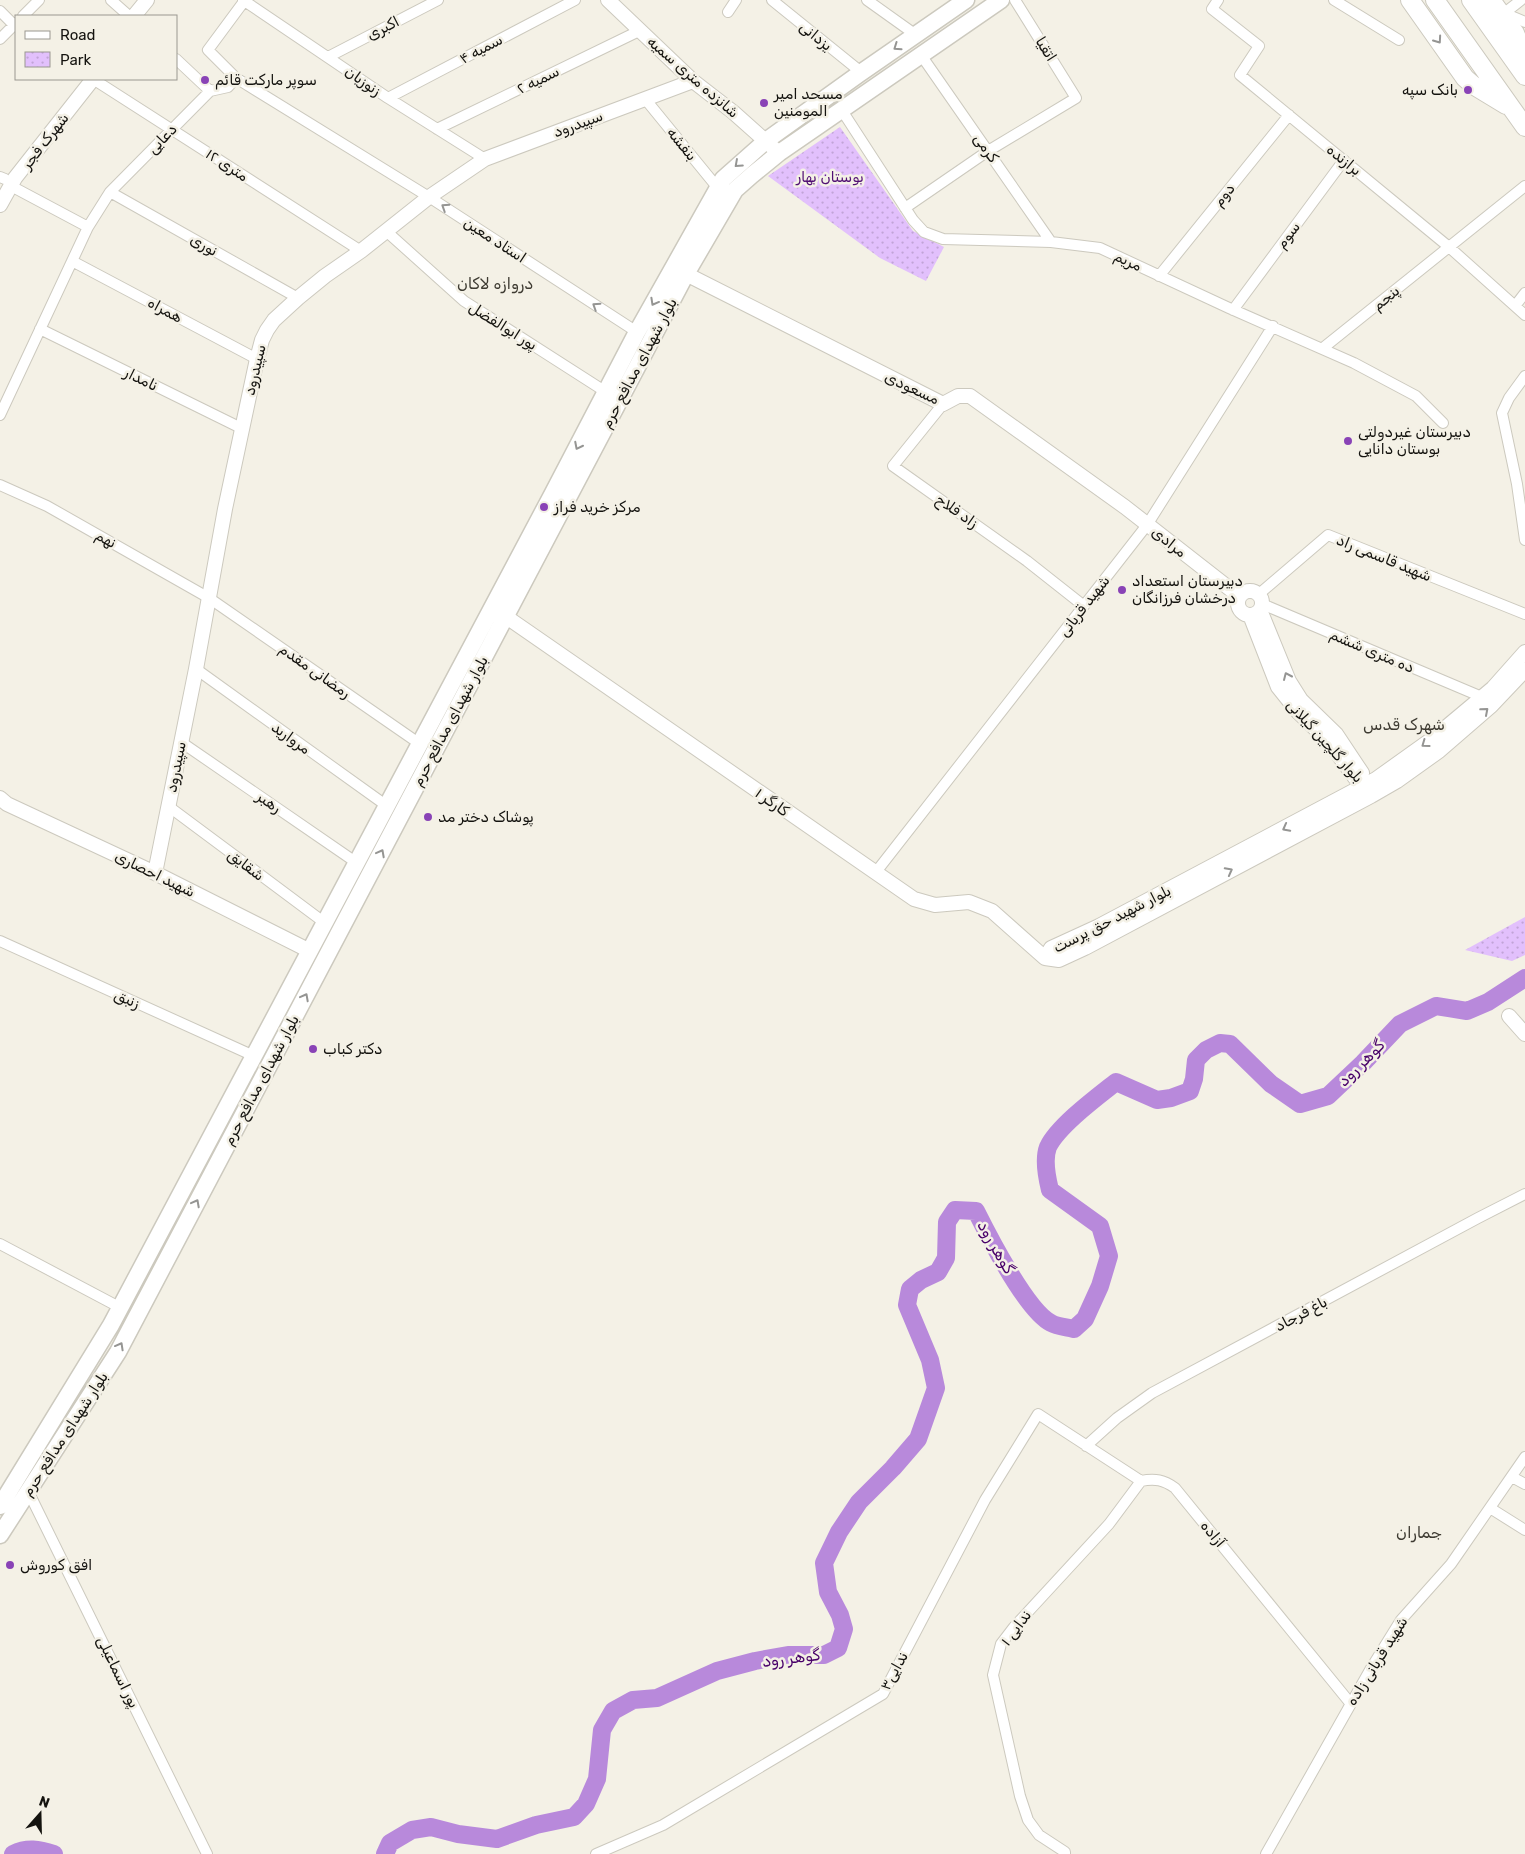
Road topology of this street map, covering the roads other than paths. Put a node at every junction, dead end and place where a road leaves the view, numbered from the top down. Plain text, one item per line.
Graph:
1 (39, 0) edge
2 (111, 0) edge
3 (147, 0) edge
4 (438, 0) edge
5 (575, 0) edge
6 (608, 0) edge
7 (736, 0) edge
8 (772, 0) edge
9 (867, 0) edge
10 (966, 0) edge
11 (1001, 0) edge
12 (1015, 0) edge
13 (1218, 0) edge
14 (1334, 0) edge
15 (1410, 0) edge
16 (1435, 0) edge
17 (1471, 0) edge
18 (1491, 0) edge
19 (1521, 0) edge
20 (244, 1) edge
21 (0, 11) edge
22 (728, 12) dead end
23 (1503, 14) junction
24 (24, 15) edge
25 (128, 15) edge
26 (135, 15) edge
27 (1525, 22) edge
28 (15, 24) edge
29 (639, 31) junction
30 (916, 34) junction
31 (0, 39) edge
32 (1399, 40) dead end
33 (921, 55) junction
34 (328, 57) junction
35 (1525, 58) edge
36 (178, 61) edge
37 (861, 72) junction
38 (1525, 76) edge
39 (236, 78) junction
40 (80, 80) edge
41 (92, 80) edge
42 (95, 80) edge
43 (693, 81) junction
44 (210, 91) junction
45 (388, 98) junction
46 (646, 100) junction
47 (841, 109) junction
48 (1513, 110) junction
49 (1289, 115) junction
50 (1525, 127) edge
51 (171, 129) junction
52 (437, 129) junction
53 (759, 140) junction
54 (988, 151) junction
55 (779, 153) junction
56 (485, 159) junction
57 (1344, 160) junction
58 (4, 182) edge
59 (1525, 186) edge
60 (717, 187) junction
61 (110, 192) junction
62 (429, 197) junction
63 (0, 205) edge
64 (905, 208) junction
65 (88, 227) junction
66 (386, 230) junction
67 (1051, 242) junction
68 (1449, 247) junction
69 (360, 251) junction
70 (72, 261) junction
71 (686, 274) junction
72 (1160, 276) junction
73 (1525, 292) edge
74 (298, 298) junction
75 (1516, 306) junction
76 (1233, 310) junction
77 (1525, 315) edge
78 (1273, 326) junction
79 (40, 329) junction
80 (637, 332) junction
81 (1323, 348) junction
82 (257, 359) junction
83 (1525, 376) edge
84 (606, 392) junction
85 (943, 404) junction
86 (0, 416) edge
87 (1443, 422) dead end
88 (243, 429) junction
89 (0, 485) edge
90 (1147, 525) junction
91 (1525, 540) edge
92 (1239, 596) junction
93 (210, 598) junction
94 (1084, 606) junction
95 (1258, 606) junction
96 (1525, 614) edge
97 (505, 616) junction
98 (1525, 652) edge
99 (196, 669) junction
100 (1525, 670) edge
101 (1482, 697) junction
102 (1456, 727) junction
103 (181, 742) junction
104 (420, 744) junction
105 (1368, 791) junction
106 (0, 798) edge
107 (168, 806) junction
108 (387, 806) junction
109 (357, 863) junction
110 (876, 872) junction
111 (155, 873) junction
112 (325, 923) junction
113 (0, 941) edge
114 (310, 951) junction
115 (1045, 958) joint
116 (1510, 1016) dead end
117 (1525, 1034) edge
118 (254, 1056) junction
119 (1525, 1194) edge
120 (0, 1244) edge
121 (121, 1308) junction
122 (1038, 1414) joint
123 (1086, 1446) junction
124 (1525, 1458) edge
125 (1512, 1477) junction
126 (1142, 1481) junction
127 (1525, 1484) edge
128 (28, 1491) junction
129 (2, 1500) edge
130 (1490, 1508) junction
131 (1525, 1530) edge
132 (0, 1535) edge
133 (1351, 1704) junction
134 (207, 1854) edge
135 (596, 1854) edge
136 (1065, 1854) edge
137 (1266, 1854) edge

1 - 24 street
2 - 25 street
3 - 26 street
4 - 34 street, اکبری
5 - 45 street, سمیه ۴
6 - 29 street, شانزده متری سمیه
7 - 22 street
8 - 37 street, یزدانی
9 - 30 street
10 - 30 main road, بلوار شهدای مدافع حرم
11 - 33 main road, بلوار شهدای مدافع حرم
12 - 54 street, اتقیا
13 - 49 street, برازنده
14 - 32 street
15 -> 48 highway
16 - 48 highway
17 - 38 highway
18 - 23 highway
19 - 23 street
20 - 34 street, زنوزیان
20 - 39 street
21 - 28 street
23 - 27 street
23 - 35 highway
28 - 31 street
29 - 43 street, شانزده متری سمیه
29 - 52 street, سمیه ۲
30 -> 37 main road, بلوار شهدای مدافع حرم
33 - 47 main road, بلوار شهدای مدافع حرم
33 - 54 street, کرمی
34 - 45 street, زنوزیان
36 - 44 street
37 - 53 main road, بلوار شهدای مدافع حرم
39 - 44 street, دعایی
39 - 62 street
40 - 58 street, شهرک فجر
41 - 58 street, شهرک فجر
42 - 51 street, ۱۲ متری
43 - 46 street, سپیدرود
43 - 53 street, شانزده متری سمیه
44 - 51 street, دعایی
45 - 52 street, زنوزیان
46 - 56 street, سپیدرود
46 - 60 street, بنفشه
47 - 55 main road, بلوار شهدای مدافع حرم
47 - 64 street, مریم
48 - 50 highway
49 - 57 street, برازنده
49 - 72 street, دوم
51 - 61 street, دعایی
51 - 69 street, ۱۲ متری
52 - 56 street, زنوزیان
53 - 55 street, شانزده متری سمیه
53 -> 60 main road, بلوار شهدای مدافع حرم
54 - 64 street
54 - 67 street, کرمی
55 - 71 main road, بلوار شهدای مدافع حرم
56 - 62 street, سپیدرود
57 - 68 street, برازنده
57 - 76 street, سوم
58 - 63 street, شهرک فجر
58 - 65 street
59 - 68 street, پنجم
60 -> 80 main road, بلوار شهدای مدافع حرم
61 - 65 street, دعایی
61 - 74 street, نوری
62 - 66 street, سپیدرود
80 -> 62 street, استاد معین
64 - 67 street, مریم
65 - 70 street, دعایی
66 - 69 street, سپیدرود
66 - 84 street, پور ابوالفضل
67 - 72 street, مریم
68 - 75 street, برازنده
68 - 81 street, پنجم
69 - 74 street, سپیدرود
70 - 79 street, دعایی
70 - 82 street, همراه
71 - 85 street, مسعودی
71 - 97 main road, بلوار شهدای مدافع حرم
72 - 76 street, مریم
73 - 75 street
74 - 82 street, سپیدرود
75 - 77 street, برازنده
76 - 78 street, مریم
78 - 81 street, مریم
78 - 90 street, شهید قربانی
79 - 86 street, دعایی
79 - 88 street, نامدار
80 - 84 main road, بلوار شهدای مدافع حرم
81 - 87 street, مریم
82 - 88 street, سپیدرود
83 - 91 street
84 -> 104 main road, بلوار شهدای مدافع حرم
85 - 90 street, مسعودی
85 - 94 street, زاد فلاح
88 - 93 street, سپیدرود
89 - 93 street, نهم
90 - 92 street, مرادی
90 - 94 street, شهید قربانی
92 - 95 street
92 - 95 street, بلوار گلچین گیلانی
93 - 99 street, سپیدرود
93 - 104 street, رمضانی مقدم
94 - 110 street, شهید قربانی
95 - 96 street, شهید قاسمی راد
95 - 101 street, ده متری ششم
95 - 105 street, بلوار گلچین گیلانی
97 - 110 street, کارگر ۱
128 -> 97 main road, بلوار شهدای مدافع حرم
98 - 101 street, بلوار شهید حق پرست
99 - 103 street, سپیدرود
99 - 108 street, مروارید
102 -> 100 street, بلوار شهید حق پرست
101 - 102 street, بلوار شهید حق پرست
102 - 105 street, بلوار شهید حق پرست
103 - 107 street, سپیدرود
103 - 109 street, رهبر
104 - 108 main road, بلوار شهدای مدافع حرم
105 - 115 street, بلوار شهید حق پرست
106 - 111 street, شهید احصاری
107 - 111 street, سپیدرود
107 - 112 street, شقایق
108 - 109 main road, بلوار شهدای مدافع حرم
109 - 112 main road, بلوار شهدای مدافع حرم
110 - 115 street, کارگر ۱
111 - 114 street, شهید احصاری
112 - 114 main road, بلوار شهدای مدافع حرم
113 - 118 street, زنبق
114 - 118 main road, بلوار شهدای مدافع حرم
116 - 117 street
118 - 121 main road, بلوار شهدای مدافع حرم
119 - 123 street, باغ فرجاد
120 - 121 street
121 - 129 main road, بلوار شهدای مدافع حرم
122 - 123 street, آزاده
122 - 135 street, ندایی۳
123 - 126 street, آزاده
124 - 125 street, شهید قربانی زاده
125 - 127 street
125 - 130 street, شهید قربانی زاده
126 - 133 street, آزاده
126 - 136 street, ندایی ۱
128 - 132 main road, بلوار شهدای مدافع حرم
128 - 134 street, پور اسماعیلی
130 - 131 street
130 - 133 street, شهید قربانی زاده
133 - 137 street, شهید قربانی زاده

